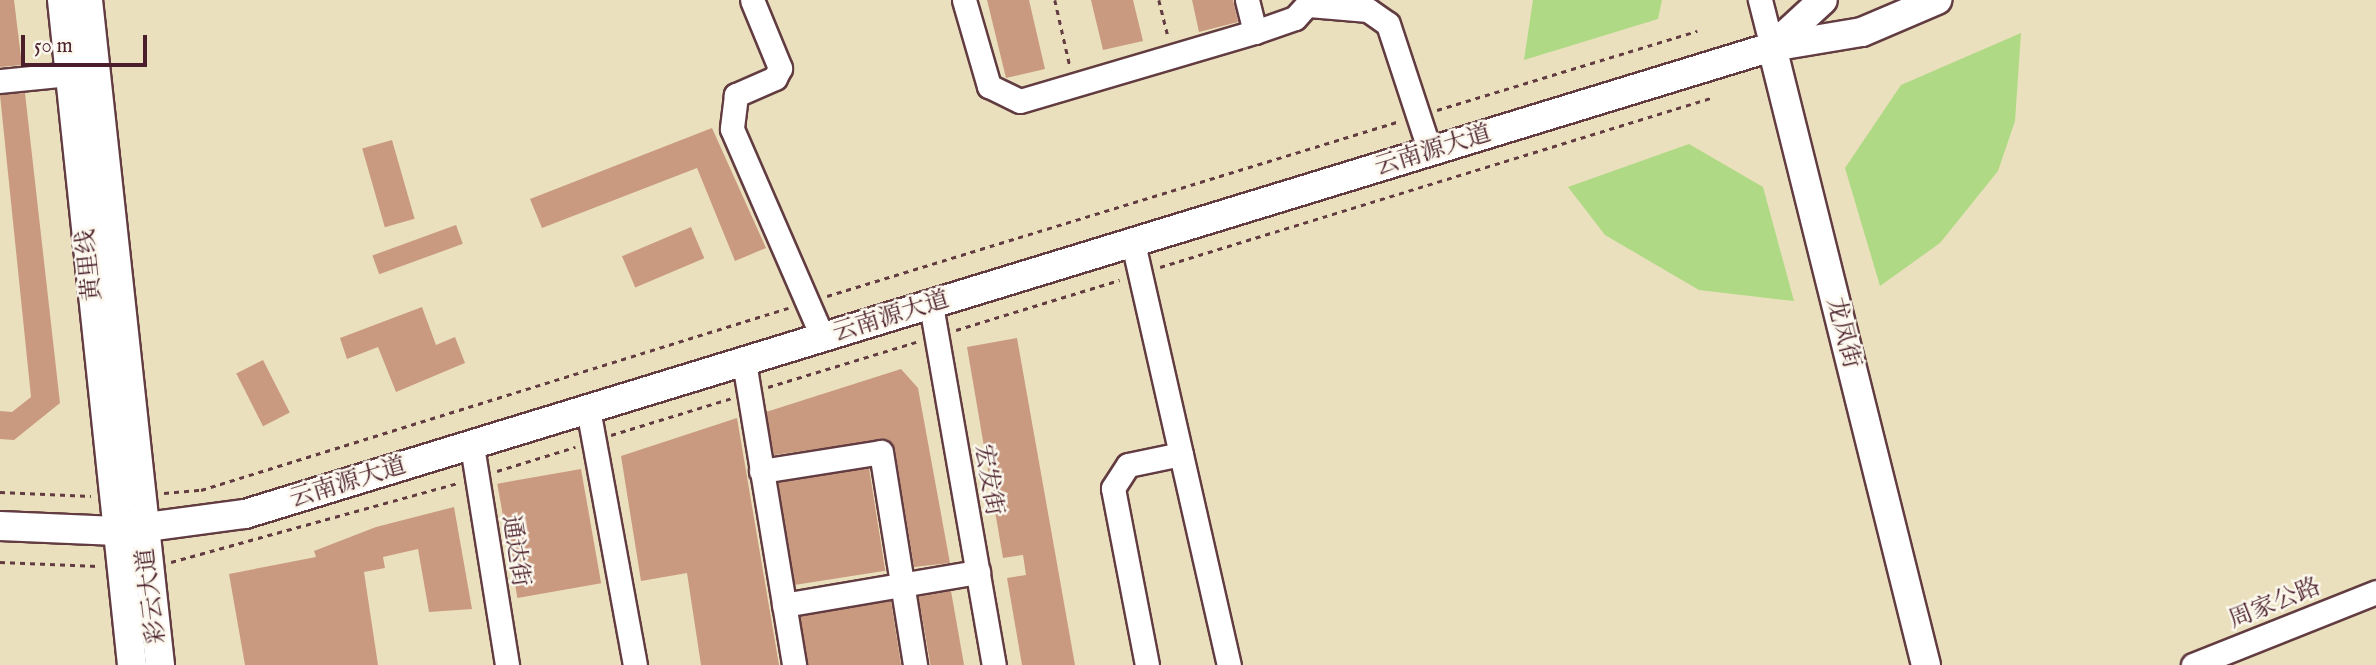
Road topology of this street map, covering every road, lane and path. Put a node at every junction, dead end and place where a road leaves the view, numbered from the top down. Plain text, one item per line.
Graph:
1 (62, 0) edge
2 (88, 0) edge
3 (752, 0) edge
4 (964, 0) edge
5 (1055, 0) edge
6 (1159, 0) edge
7 (1247, 0) edge
8 (1760, 0) edge
9 (1823, 0) edge
10 (1937, 0) edge
11 (1310, 2) edge
12 (1697, 31) dead end
13 (1255, 32) junction
14 (1772, 47) junction
15 (1173, 57) junction
16 (70, 74) junction
17 (0, 81) edge
18 (1075, 86) junction
19 (1419, 115) junction
20 (1430, 152) junction
21 (1133, 243) junction
22 (808, 302) junction
23 (931, 304) junction
24 (822, 338) junction
25 (744, 362) junction
26 (588, 409) junction
27 (472, 446) junction
28 (1181, 454) junction
29 (761, 471) junction
30 (0, 492) edge
31 (127, 496) junction
32 (0, 526) edge
33 (130, 529) junction
34 (0, 562) edge
35 (121, 567) junction
36 (978, 572) junction
37 (902, 585) junction
38 (2376, 592) edge
39 (784, 605) junction
40 (132, 665) edge
41 (160, 665) edge
42 (507, 665) edge
43 (635, 665) edge
44 (794, 665) edge
45 (915, 665) edge
46 (994, 665) edge
47 (1147, 665) edge
48 (1229, 665) edge
49 (1926, 665) edge
50 (2193, 665) edge

1 - 16 main road, 黄里线
2 - 31 main road, 黄里线
3 - 22 street
4 - 18 street
5 - 18 path
6 - 15 path
7 - 13 street
8 - 14 street, 龙凤街
9 - 14 main road, 云南源大道
10 - 14 main road, 云南源大道
11 - 13 street
11 - 19 street
12 - 19 path
13 - 15 street
14 - 20 main road, 云南源大道
14 - 49 main road, 龙凤街
15 - 18 street
16 - 17 street
16 - 31 main road, 黄里线
19 - 20 street
19 - 22 path
20 - 21 main road, 云南源大道
21 - 23 main road, 云南源大道
21 - 28 street
22 - 24 street
22 - 31 path
23 - 24 main road, 云南源大道
23 - 36 street, 宏发街
24 - 25 main road, 云南源大道
25 - 26 main road, 云南源大道
25 - 29 street
26 - 27 main road, 云南源大道
26 - 43 street
27 - 33 main road, 云南源大道
27 - 42 street, 通达街
28 - 47 street
28 - 48 street
29 - 37 street
29 - 39 street
30 - 31 path
31 - 33 main road, 黄里线
32 - 33 main road, 云南源大道
33 - 35 main road, 彩云大道
33 - 41 main road, 彩云大道
34 - 35 path
35 - 40 main road, 彩云大道
36 - 37 street
36 - 46 street, 宏发街
37 - 39 street
37 - 45 street
38 - 50 street, 周家公路
39 - 44 street

